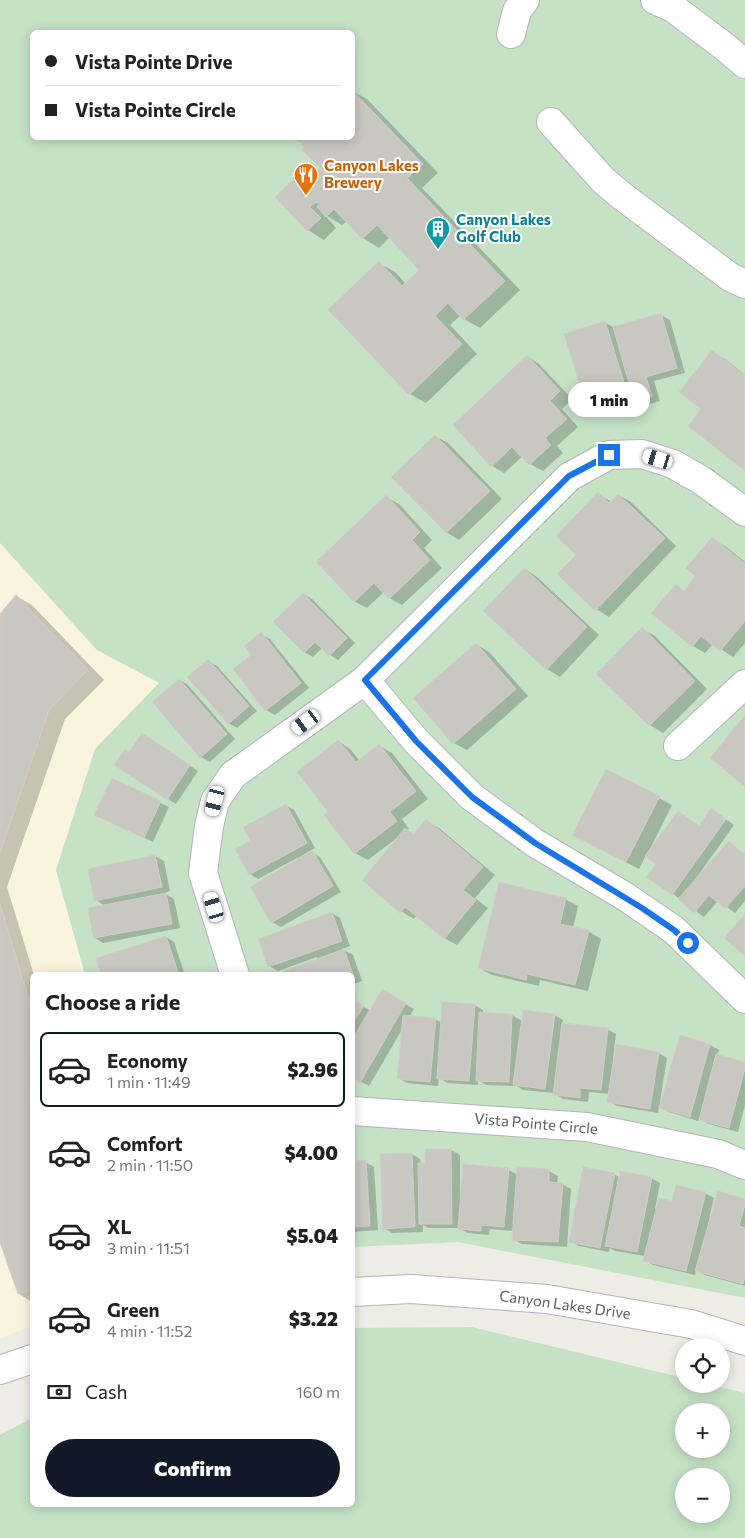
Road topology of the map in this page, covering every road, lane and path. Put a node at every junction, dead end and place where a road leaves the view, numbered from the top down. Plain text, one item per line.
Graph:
1 (525, 0) edge
2 (655, 0) edge
3 (511, 34) dead end
4 (745, 64) edge
5 (551, 122) dead end
6 (745, 284) edge
7 (745, 512) edge
8 (365, 680) junction
9 (745, 684) edge
10 (678, 746) dead end
11 (234, 972) edge
12 (745, 999) edge
13 (355, 1111) edge
14 (745, 1165) edge
15 (355, 1292) edge
16 (745, 1341) edge
17 (30, 1361) edge
18 (0, 1370) edge

1 - 3 street
2 - 4 street
5 - 6 street
7 - 8 street
8 - 11 street
8 - 12 street
9 - 10 street
13 - 14 street, Vista Pointe Circle
15 - 16 street, Canyon Lakes Drive
17 - 18 street

